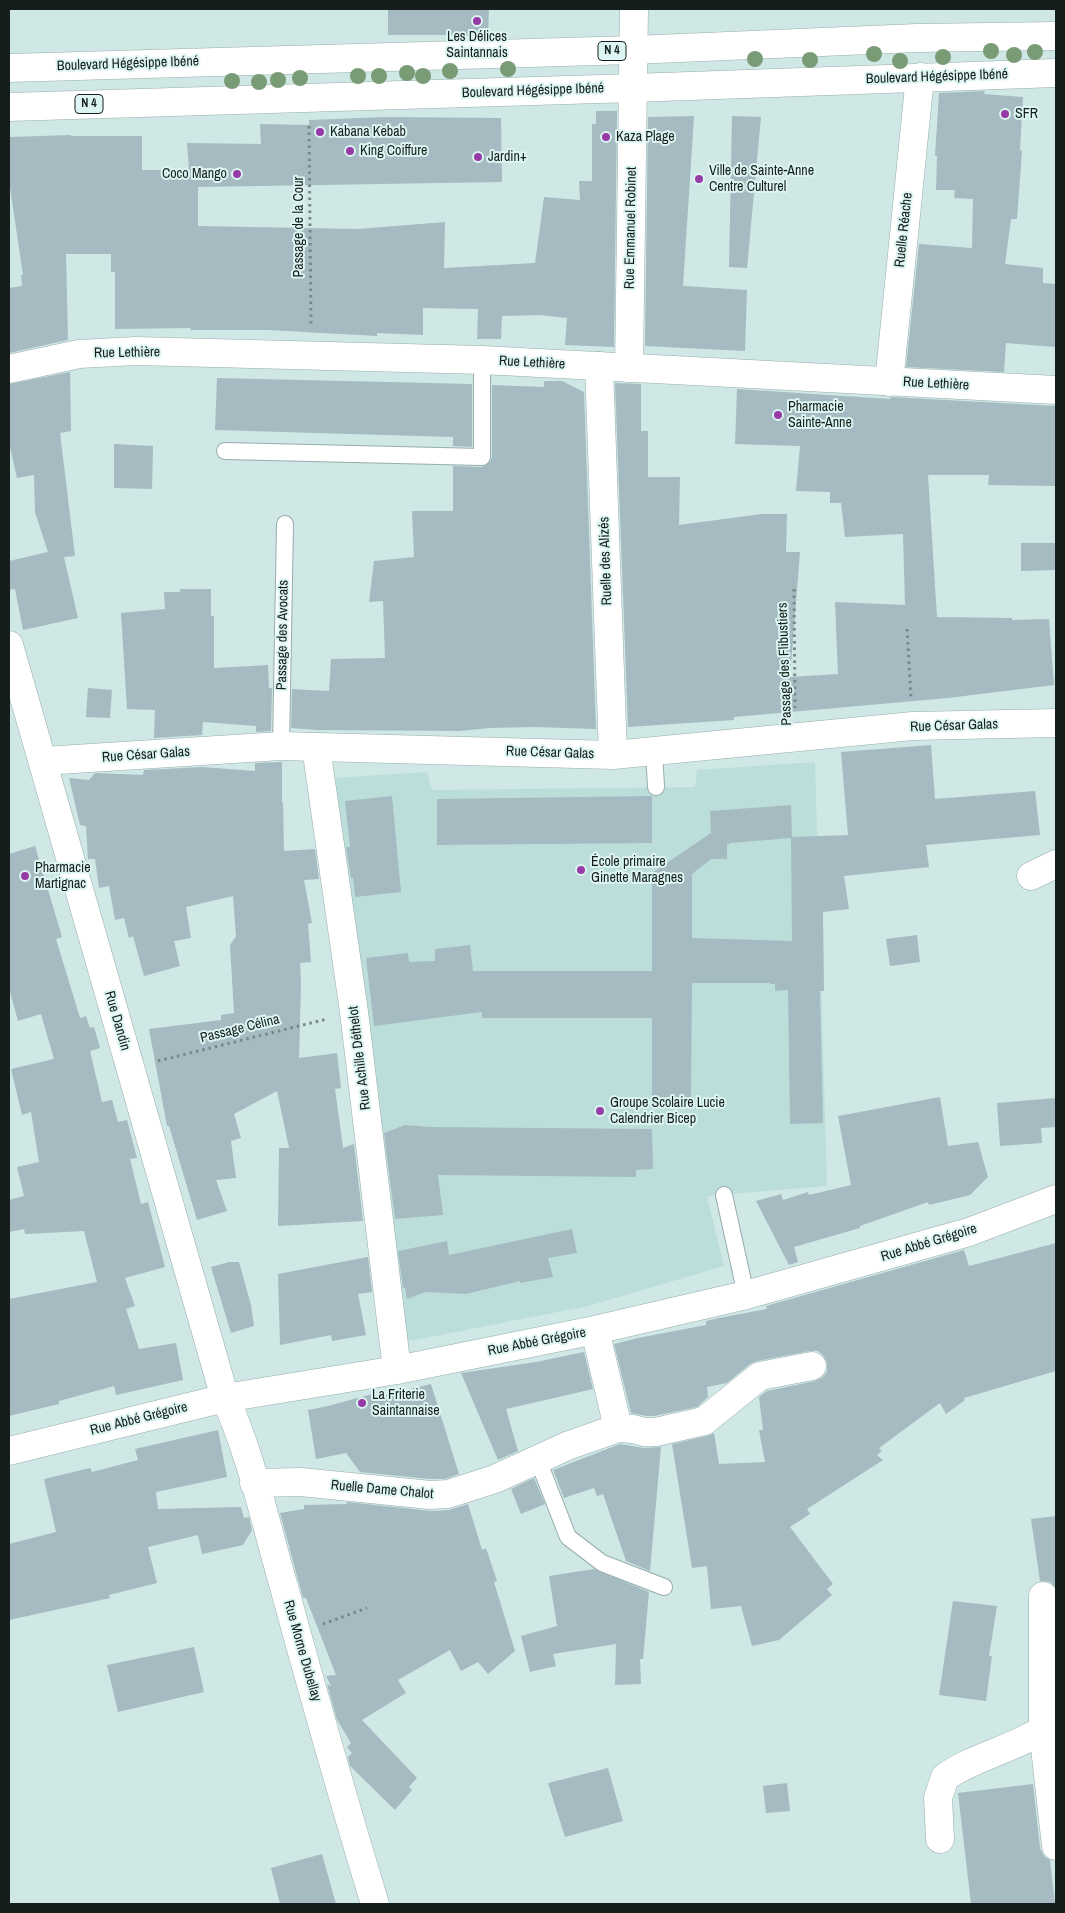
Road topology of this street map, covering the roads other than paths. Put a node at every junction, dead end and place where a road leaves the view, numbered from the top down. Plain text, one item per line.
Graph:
1 (634, 9) edge
2 (1056, 36) edge
3 (633, 50) junction
4 (9, 68) edge
5 (1056, 73) edge
6 (920, 77) junction
7 (633, 88) junction
8 (9, 107) edge
9 (482, 360) junction
10 (599, 366) junction
11 (9, 368) edge
12 (629, 368) junction
13 (888, 382) junction
14 (1056, 390) edge
15 (225, 451) dead end
16 (286, 524) dead end
17 (9, 644) edge
18 (1056, 723) edge
19 (281, 746) junction
20 (316, 747) junction
21 (654, 751) junction
22 (613, 755) junction
23 (43, 761) junction
24 (656, 787) dead end
25 (1056, 864) edge
26 (1031, 876) dead end
27 (724, 1196) dead end
28 (1056, 1199) edge
29 (746, 1295) junction
30 (595, 1330) junction
31 (812, 1366) dead end
32 (397, 1370) junction
33 (225, 1398) junction
34 (618, 1428) junction
35 (9, 1451) edge
36 (538, 1460) junction
37 (254, 1483) junction
38 (664, 1587) dead end
39 (1043, 1596) dead end
40 (1050, 1724) edge
41 (940, 1839) dead end
42 (1056, 1846) edge
43 (375, 1904) edge

1 - 3 street, Rue Emmanuel Robinet
2 - 3 street, Boulevard Hégésippe Ibéné / N 4
3 - 4 street, Boulevard Hégésippe Ibéné / N 4
3 - 7 street, Rue Emmanuel Robinet
5 - 6 street, Boulevard Hégésippe Ibéné / N 4
6 - 7 street, Boulevard Hégésippe Ibéné / N 4
6 - 13 street, Ruelle Réache
7 - 8 street, Boulevard Hégésippe Ibéné / N 4
7 - 12 street, Rue Emmanuel Robinet
9 - 10 street, Rue Lethière
9 - 11 street, Rue Lethière
9 - 15 lane
10 - 12 street, Rue Lethière
10 - 22 street, Ruelle des Alizés
12 - 13 street, Rue Lethière
13 - 14 street, Rue Lethière
16 - 19 lane, Passage des Avocats
17 - 23 street, Rue Dandin
18 - 21 street, Rue César Galas
19 - 20 street, Rue César Galas
19 - 23 street, Rue César Galas
20 - 22 street, Rue César Galas
20 - 32 street, Rue Achille Déthelot
21 - 22 street, Rue César Galas
21 - 24 lane
23 - 33 street, Rue Dandin
25 - 26 street
27 - 29 lane
28 - 29 street, Rue Abbé Grégoire
29 - 30 street, Rue Abbé Grégoire
30 - 32 street, Rue Abbé Grégoire
30 - 34 street
31 - 34 street
32 - 33 street, Rue Abbé Grégoire
33 - 35 street, Rue Abbé Grégoire
33 - 37 street, Rue Morne Dubellay
34 - 36 street, Ruelle Dame Chalot
36 - 37 street, Ruelle Dame Chalot
36 - 38 lane
37 - 43 street, Rue Morne Dubellay
39 - 40 street
40 - 41 street
40 - 42 street

